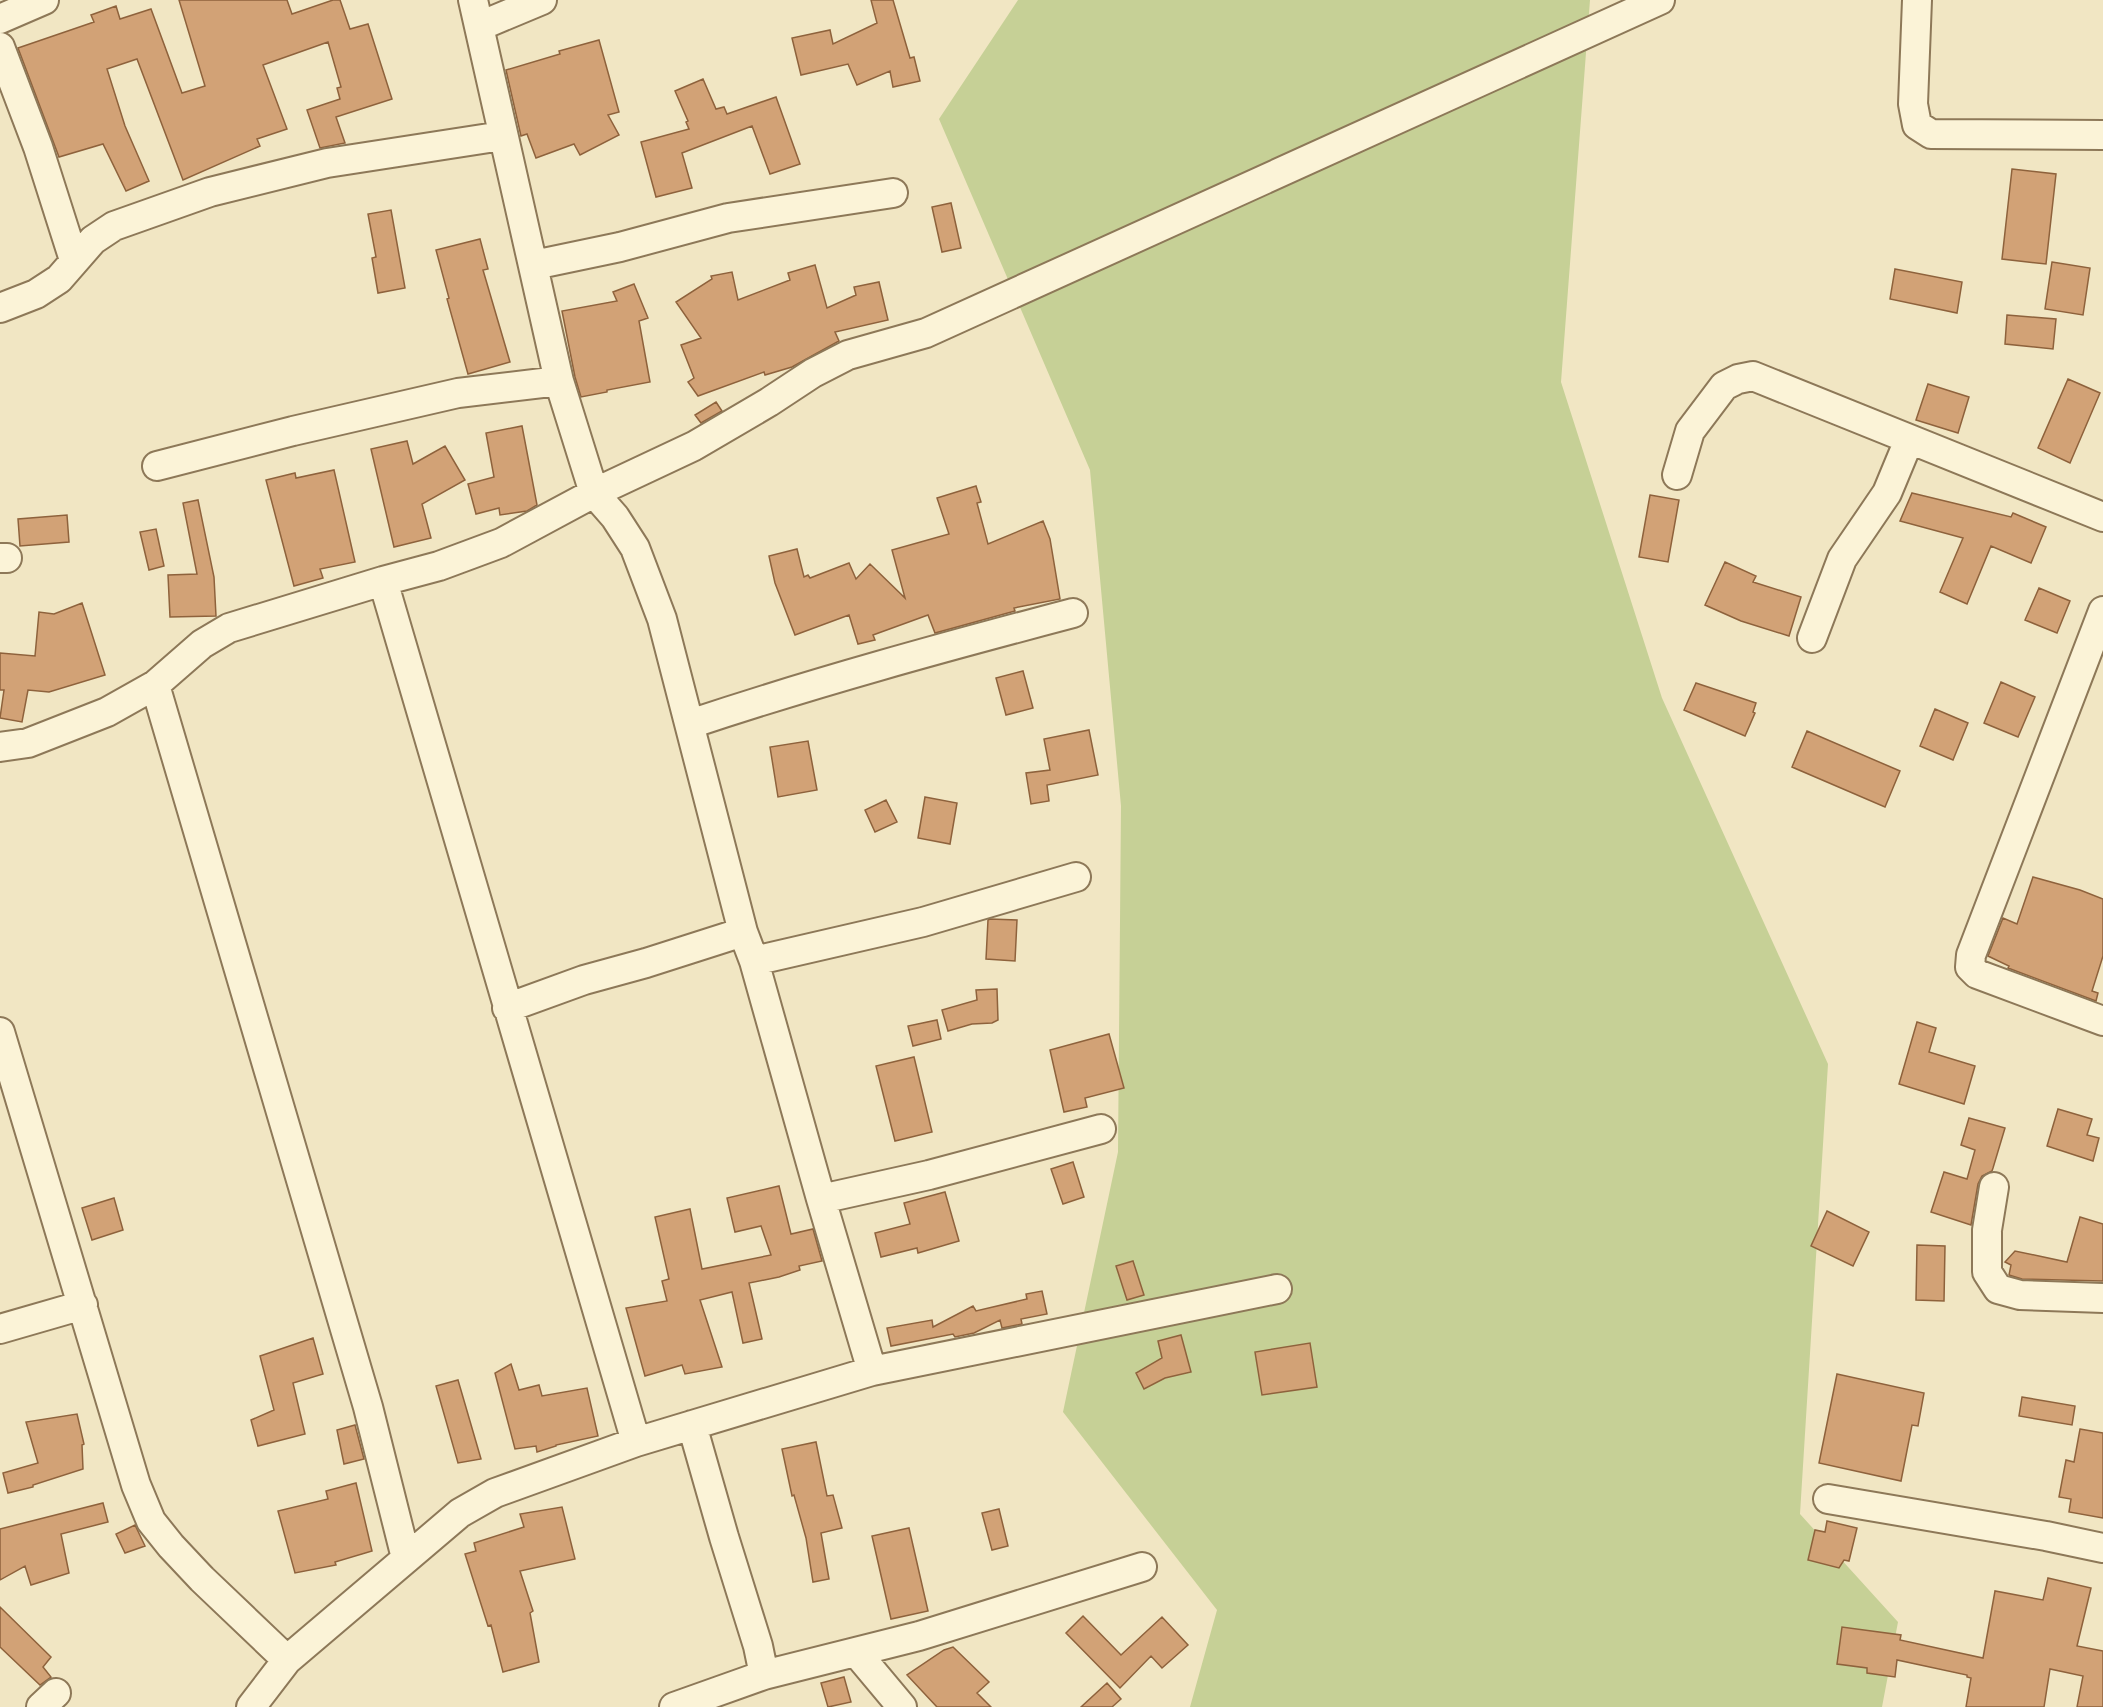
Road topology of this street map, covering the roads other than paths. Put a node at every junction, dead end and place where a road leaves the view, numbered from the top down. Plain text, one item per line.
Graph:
1 (44, 0) edge
2 (542, 0) edge
3 (1660, 0) edge
4 (1917, 0) edge
5 (476, 13) edge
6 (0, 19) edge
7 (0, 47) edge
8 (2103, 135) edge
9 (502, 136) junction
10 (893, 193) dead end
11 (74, 260) junction
12 (534, 265) junction
13 (0, 308) edge
14 (559, 381) junction
15 (1909, 440) junction
16 (158, 466) dead end
17 (1677, 475) dead end
18 (594, 493) junction
19 (2103, 517) edge
20 (383, 581) junction
21 (2103, 612) edge
22 (1073, 613) dead end
23 (1812, 638) dead end
24 (155, 685) junction
25 (690, 724) junction
26 (0, 747) edge
27 (1076, 877) dead end
28 (742, 932) junction
29 (754, 962) junction
30 (507, 1008) junction
31 (2103, 1021) edge
32 (0, 1032) edge
33 (1101, 1129) dead end
34 (1995, 1187) dead end
35 (821, 1199) junction
36 (1276, 1289) dead end
37 (2103, 1298) edge
38 (83, 1305) junction
39 (0, 1329) edge
40 (872, 1371) junction
41 (692, 1425) junction
42 (636, 1442) junction
43 (1828, 1499) dead end
44 (2103, 1548) edge
45 (406, 1558) junction
46 (1142, 1567) dead end
47 (856, 1652) junction
48 (287, 1660) junction
49 (764, 1675) junction
50 (251, 1707) edge
51 (674, 1707) edge
52 (902, 1707) edge

1 - 6 street
2 - 5 street
3 - 18 street
4 - 8 street
5 - 9 street
7 - 11 street
9 - 11 street
9 - 12 street
10 - 12 street
11 - 13 street
12 - 14 street
14 - 16 street
14 - 18 street
15 - 17 street
15 - 19 street
15 - 23 street
18 - 20 street
18 - 25 street
20 - 24 street
20 - 30 street
21 - 31 street
22 - 25 street
24 - 26 street
24 - 45 street
25 - 28 street
27 - 29 street
28 - 29 street
28 - 30 street
29 - 35 street
30 - 42 street
32 - 38 street
33 - 35 street
34 - 37 street
35 - 40 street
36 - 40 street
38 - 39 street
38 - 48 street
40 - 41 street
41 - 42 street
41 - 49 street
42 - 45 street
43 - 44 street
45 - 48 street
46 - 47 street
47 - 49 street
47 - 52 street
48 - 50 street
49 - 51 street

